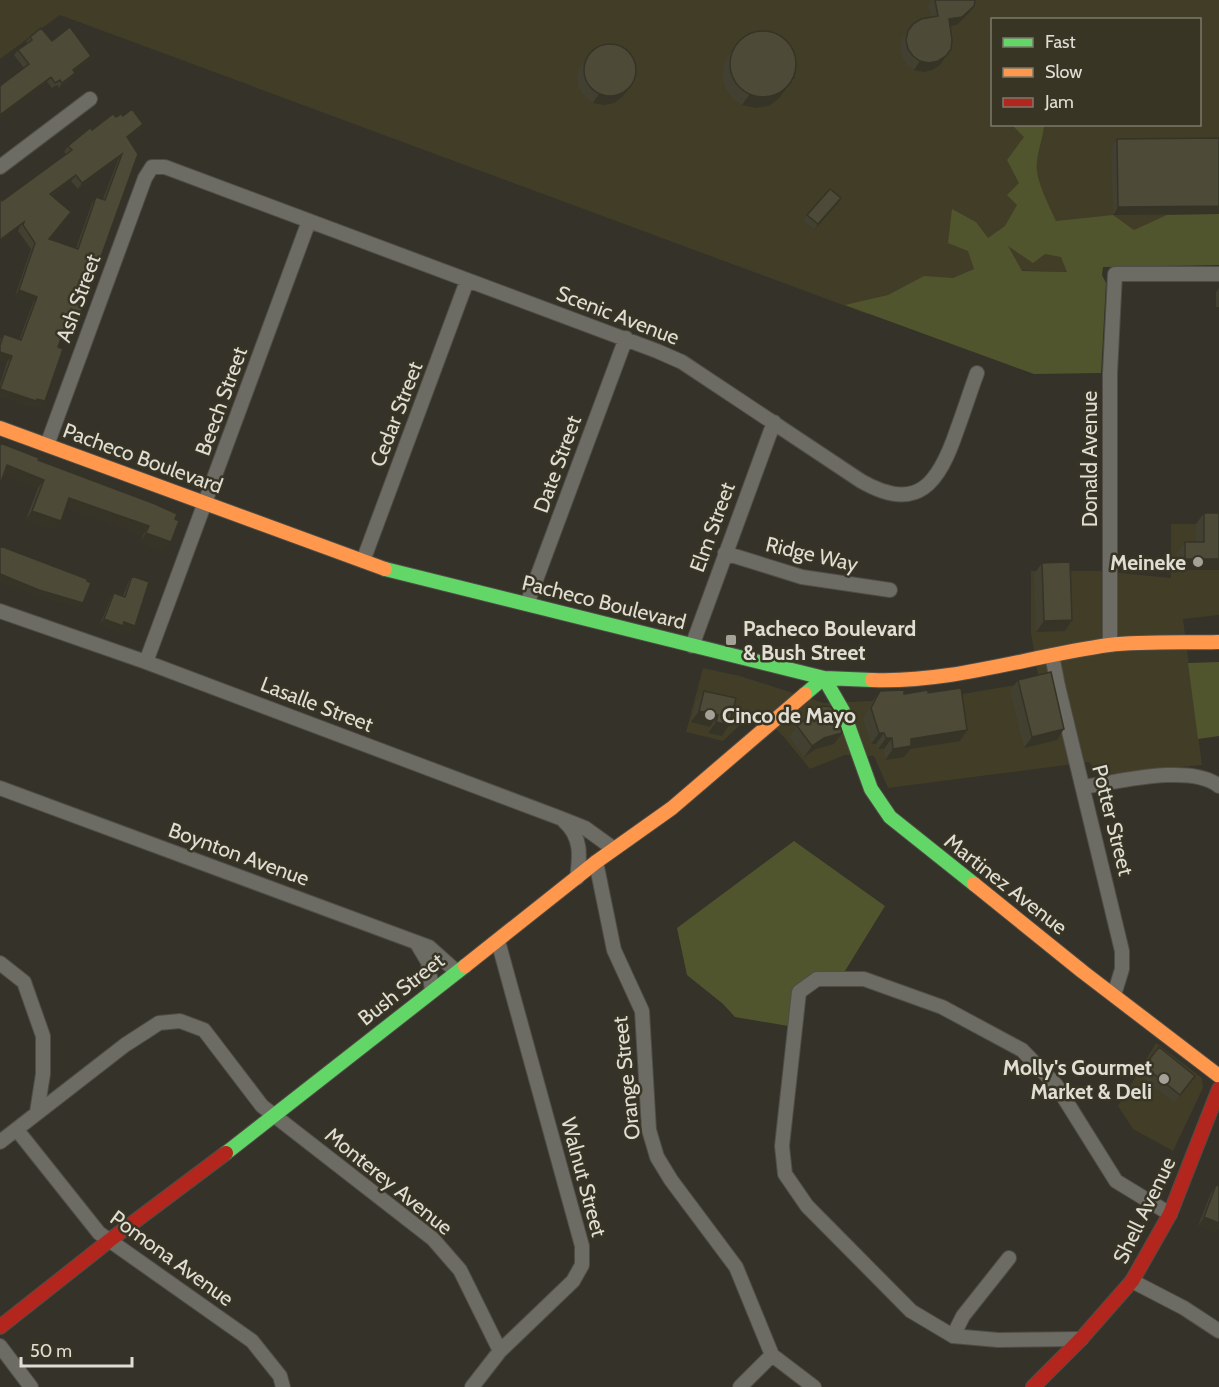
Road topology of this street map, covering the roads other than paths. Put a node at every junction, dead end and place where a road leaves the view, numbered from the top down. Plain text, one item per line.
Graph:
1 (90, 99) dead end
2 (0, 167) edge
3 (152, 167) joint
4 (309, 221) junction
5 (1219, 274) edge
6 (467, 281) junction
7 (626, 338) junction
8 (977, 373) dead end
9 (774, 422) junction
10 (0, 428) edge
11 (47, 445) junction
12 (206, 504) junction
13 (725, 553) junction
14 (363, 561) junction
15 (890, 590) dead end
16 (527, 604) junction
17 (0, 611) edge
18 (1219, 642) edge
19 (1110, 645) junction
20 (692, 646) junction
21 (1052, 655) junction
22 (146, 662) junction
23 (824, 678) junction
24 (1219, 786) edge
25 (1083, 787) junction
26 (0, 788) edge
27 (560, 818) junction
28 (614, 849) junction
29 (596, 862) junction
30 (577, 878) junction
31 (498, 941) junction
32 (416, 942) junction
33 (0, 963) edge
34 (457, 972) junction
35 (432, 991) junction
36 (1114, 995) junction
37 (1219, 1076) edge
38 (1219, 1089) edge
39 (37, 1112) junction
40 (274, 1116) junction
41 (17, 1130) junction
42 (0, 1142) edge
43 (1170, 1214) junction
44 (110, 1240) junction
45 (1009, 1258) dead end
46 (1132, 1281) junction
47 (0, 1327) edge
48 (1219, 1331) edge
49 (953, 1336) junction
50 (1081, 1339) junction
51 (0, 1346) edge
52 (500, 1351) junction
53 (772, 1355) junction
54 (486, 1381) edge
55 (31, 1387) edge
56 (283, 1387) edge
57 (472, 1387) edge
58 (740, 1387) edge
59 (814, 1387) edge
60 (1033, 1387) edge

1 - 2 street
3 - 4 street, Scenic Avenue
3 - 11 street, Ash Street
4 - 6 street, Scenic Avenue
4 - 12 street, Beech Street
5 - 19 street, Donald Avenue
6 - 7 street, Scenic Avenue
6 - 14 street, Cedar Street
7 - 9 street, Scenic Avenue
7 - 16 street, Date Street
8 - 9 street, Scenic Avenue
9 - 13 street, Elm Street
10 - 11 street, Pacheco Boulevard
11 - 12 street, Pacheco Boulevard
12 - 14 street, Pacheco Boulevard
12 - 22 street, Beech Street
13 - 15 street, Ridge Way
13 - 20 street, Elm Street
14 - 16 street, Pacheco Boulevard
16 - 20 street, Pacheco Boulevard
17 - 22 street, Lasalle Street
18 - 19 street, Pacheco Boulevard
19 - 21 street, Pacheco Boulevard
20 - 23 street, Pacheco Boulevard
21 - 23 street, Pacheco Boulevard
21 - 25 street, Potter Street
22 - 27 street, Lasalle Street
23 - 28 street, Bush Street
23 - 36 street, Martinez Avenue
24 - 25 street
25 - 36 street, Potter Street
26 - 32 street, Boynton Avenue
27 - 28 street, Lasalle Street
27 - 30 street
28 - 29 street, Bush Street
29 - 30 street, Bush Street
29 - 53 street, Orange Street
30 - 31 street, Bush Street
31 - 34 street, Bush Street
31 - 52 street, Walnut Street
32 - 34 street, Boynton Avenue
32 - 35 street
33 - 39 street
34 - 35 street, Bush Street
35 - 40 street, Bush Street
36 - 37 street, Martinez Avenue
38 - 43 street, Shell Avenue
39 - 40 street, Monterey Avenue
39 - 41 street, Monterey Avenue
40 - 44 street, Bush Street
40 - 52 street, Monterey Avenue
41 - 42 street, Monterey Avenue
41 - 44 street, Pomona Avenue
43 - 46 street, Shell Avenue
43 - 49 street
44 - 47 street, Bush Street
44 - 56 street, Pomona Avenue
45 - 49 street
46 - 48 street
46 - 50 street, Shell Avenue
49 - 50 street
50 - 60 street, Shell Avenue
51 - 55 street
52 - 54 street, Walnut Street
53 - 58 street
53 - 59 street
54 - 57 street, Walnut Street

